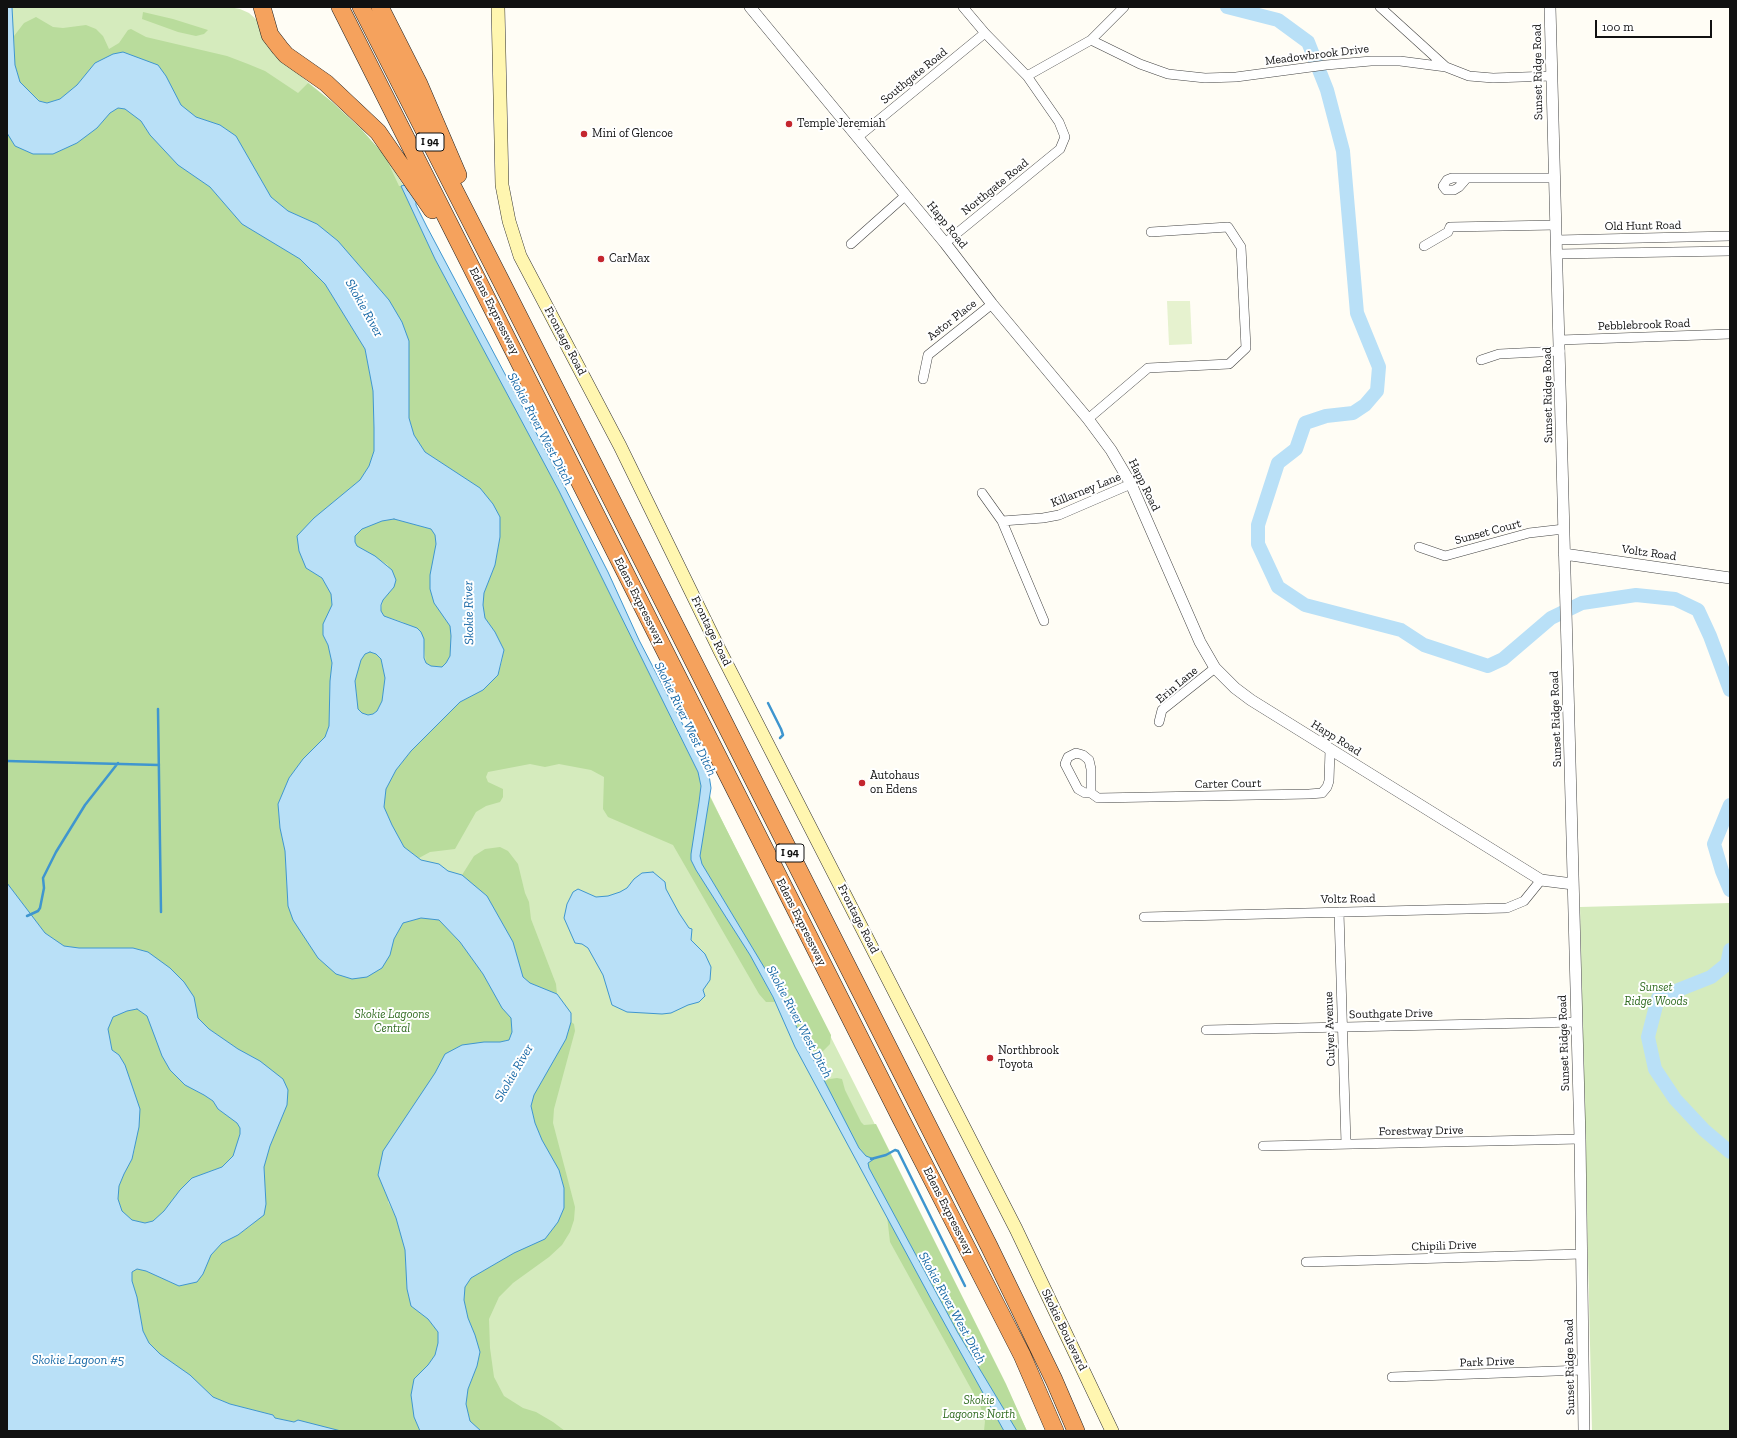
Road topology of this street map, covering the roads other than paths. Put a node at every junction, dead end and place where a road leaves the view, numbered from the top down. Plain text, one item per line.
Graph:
1 (262, 7) edge
2 (340, 7) edge
3 (361, 7) edge
4 (380, 7) edge
5 (498, 7) edge
6 (750, 7) edge
7 (963, 7) edge
8 (1124, 7) edge
9 (1380, 7) edge
10 (1550, 7) edge
11 (985, 33) junction
12 (1091, 40) junction
13 (1446, 67) junction
14 (1028, 76) junction
15 (1551, 76) junction
16 (858, 137) junction
17 (1555, 178) junction
18 (1466, 179) dead end
19 (906, 195) junction
20 (1556, 225) junction
21 (1151, 232) dead end
22 (1730, 236) edge
23 (1557, 240) junction
24 (945, 243) junction
25 (851, 244) dead end
26 (1424, 246) dead end
27 (1730, 251) edge
28 (1557, 254) junction
29 (499, 277) junction
30 (481, 285) junction
31 (992, 304) junction
32 (1730, 334) edge
33 (1560, 345) junction
34 (1481, 360) dead end
35 (924, 379) dead end
36 (1088, 419) junction
37 (1131, 484) junction
38 (982, 493) dead end
39 (1002, 520) junction
40 (1564, 529) junction
41 (1419, 547) dead end
42 (1564, 554) junction
43 (1730, 578) edge
44 (1044, 621) dead end
45 (1215, 668) junction
46 (1159, 722) dead end
47 (1330, 750) junction
48 (1091, 793) dead end
49 (1541, 880) junction
50 (1574, 884) junction
51 (1339, 912) junction
52 (1144, 917) dead end
53 (1576, 1022) junction
54 (1342, 1027) junction
55 (1206, 1030) dead end
56 (1580, 1139) junction
57 (1346, 1144) junction
58 (1263, 1146) dead end
59 (1016, 1229) joint
60 (1582, 1254) junction
61 (1306, 1262) dead end
62 (1583, 1370) junction
63 (1392, 1378) dead end
64 (1055, 1431) edge
65 (1076, 1431) edge
66 (1112, 1431) edge
67 (1584, 1431) edge

1 - 30 highway
2 - 30 highway, Edens Expressway / I 94
3 - 29 highway, Edens Expressway / I 94
4 - 29 highway
5 - 59 main road, Frontage Road
6 - 16 street, Happ Road
7 - 11 street
8 - 12 street
9 - 13 street
10 - 15 street, Sunset Ridge Road
11 - 14 street
11 - 16 street, Southgate Road
12 - 13 street, Meadowbrook Drive
12 - 14 street
13 - 15 street, Meadowbrook Drive
14 - 24 street, Northgate Road
15 - 17 street, Sunset Ridge Road
16 - 19 street, Happ Road
17 - 18 street
17 - 20 street, Sunset Ridge Road
19 - 24 street, Happ Road
19 - 25 street
20 - 23 street, Sunset Ridge Road
20 - 26 street
21 - 36 street
22 - 23 street, Old Hunt Road
23 - 28 street, Sunset Ridge Road
24 - 31 street, Happ Road
27 - 28 street
28 - 33 street, Sunset Ridge Road
29 - 65 highway, Edens Expressway / I 94
30 - 64 highway, Edens Expressway / I 94
31 - 35 street, Astor Place
31 - 36 street, Happ Road
32 - 33 street, Pebblebrook Road
33 - 34 street, Pebblebrook Road
33 - 40 street, Sunset Ridge Road
36 - 37 street, Happ Road
37 - 39 street, Killarney Lane
37 - 45 street, Happ Road
38 - 39 street
39 - 44 street
40 - 41 street, Sunset Court
40 - 42 street, Sunset Ridge Road
42 - 43 street, Voltz Road
42 - 50 street, Sunset Ridge Road
45 - 46 street, Erin Lane
45 - 47 street, Happ Road
47 - 48 street, Carter Court
47 - 49 street, Happ Road
49 - 50 street, Happ Road
49 - 51 street, Voltz Road
50 - 53 street, Sunset Ridge Road
51 - 52 street, Voltz Road
51 - 54 street, Culyer Avenue
53 - 54 street, Southgate Drive
53 - 56 street, Sunset Ridge Road
54 - 55 street, Southgate Drive
54 - 57 street, Culyer Avenue
56 - 57 street, Forestway Drive
56 - 60 street, Sunset Ridge Road
57 - 58 street, Forestway Drive
59 - 66 main road, Skokie Boulevard
60 - 61 street, Chipili Drive
60 - 62 street, Sunset Ridge Road
62 - 63 street, Park Drive
62 - 67 street, Sunset Ridge Road

